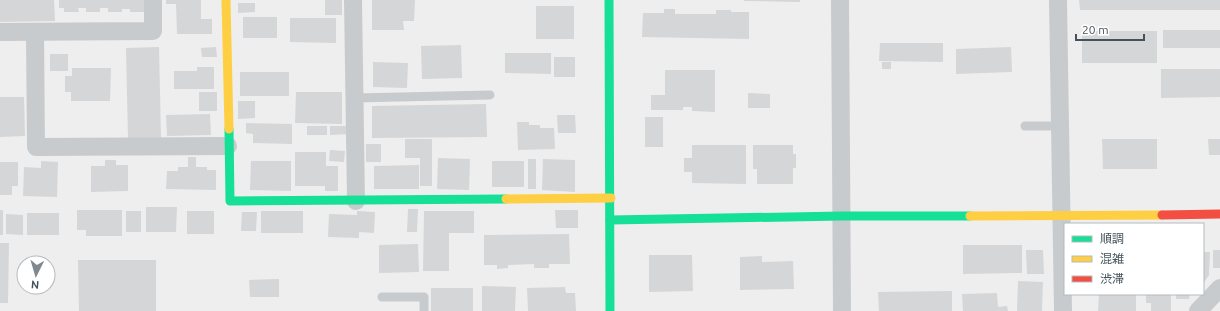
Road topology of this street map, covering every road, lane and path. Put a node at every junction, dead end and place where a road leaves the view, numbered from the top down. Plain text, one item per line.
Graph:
1 (153, 0) edge
2 (226, 0) edge
3 (353, 0) edge
4 (609, 0) edge
5 (840, 0) edge
6 (1058, 0) edge
7 (0, 32) edge
8 (35, 32) junction
9 (490, 96) dead end
10 (355, 98) junction
11 (1025, 126) dead end
12 (1060, 126) junction
13 (228, 146) junction
14 (611, 198) junction
15 (356, 201) junction
16 (1220, 214) edge
17 (842, 216) junction
18 (1061, 216) junction
19 (610, 220) junction
20 (1220, 288) edge
21 (382, 297) dead end
22 (424, 311) edge
23 (610, 311) edge
24 (842, 311) edge
25 (1063, 311) edge
26 (1198, 311) edge

1 - 8 street
2 - 13 street
3 - 10 street
4 - 14 street
5 - 17 street
6 - 12 street
7 - 8 street
8 - 13 street
9 - 10 lane
10 - 15 street
11 - 12 lane
12 - 18 street
13 - 15 street
14 - 15 street
14 - 19 street
16 - 18 street
17 - 18 street
17 - 19 street
17 - 24 street
18 - 25 street
19 - 23 street
20 - 26 street
21 - 22 lane

